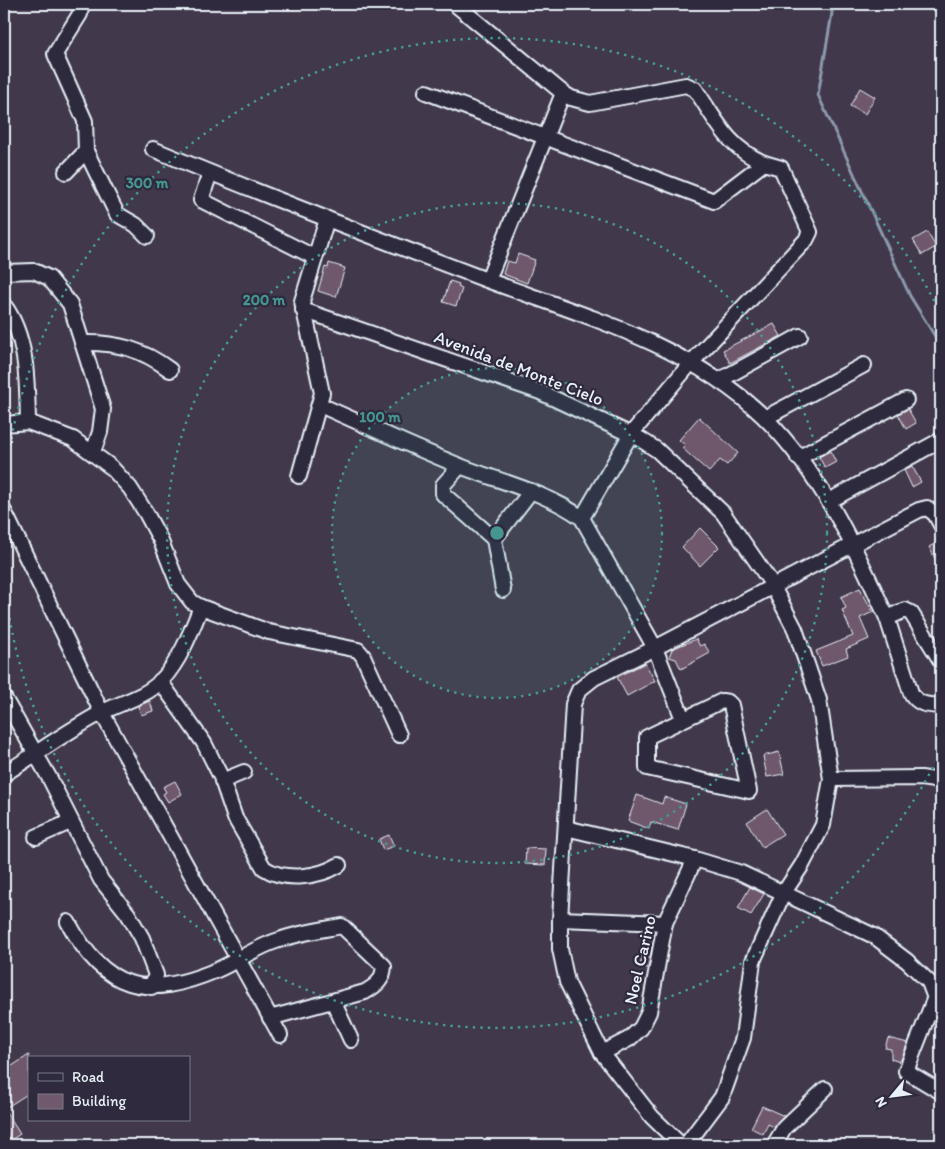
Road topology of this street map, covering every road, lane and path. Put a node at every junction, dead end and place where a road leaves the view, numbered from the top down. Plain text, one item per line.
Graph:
1 (79, 4) edge
2 (455, 4) edge
3 (426, 92) dead end
4 (563, 92) junction
5 (545, 138) junction
6 (153, 150) dead end
7 (86, 151) junction
8 (764, 163) junction
9 (66, 172) dead end
10 (210, 173) junction
11 (327, 219) junction
12 (147, 236) dead end
13 (314, 257) junction
14 (4, 272) edge
15 (488, 280) junction
16 (4, 305) edge
17 (303, 310) junction
18 (800, 336) dead end
19 (82, 343) junction
20 (690, 364) junction
21 (864, 365) dead end
22 (170, 370) dead end
23 (720, 380) junction
24 (906, 400) dead end
25 (320, 405) junction
26 (765, 418) junction
27 (28, 422) junction
28 (4, 424) edge
29 (631, 434) junction
30 (941, 440) edge
31 (93, 452) junction
32 (798, 458) junction
33 (460, 466) junction
34 (299, 476) dead end
35 (531, 491) junction
36 (829, 501) junction
37 (4, 511) edge
38 (582, 518) junction
39 (941, 525) edge
40 (494, 539) junction
41 (851, 544) junction
42 (773, 586) junction
43 (503, 590) dead end
44 (201, 607) junction
45 (887, 618) junction
46 (656, 648) junction
47 (941, 661) edge
48 (160, 681) junction
49 (4, 698) edge
50 (941, 706) edge
51 (102, 713) junction
52 (682, 719) junction
53 (399, 735) dead end
54 (35, 754) junction
55 (244, 772) dead end
56 (4, 774) edge
57 (831, 779) junction
58 (222, 780) junction
59 (941, 782) edge
60 (70, 822) junction
61 (566, 828) junction
62 (36, 837) dead end
63 (695, 859) junction
64 (340, 865) dead end
65 (783, 894) junction
66 (560, 919) junction
67 (68, 922) dead end
68 (665, 923) junction
69 (237, 958) junction
70 (151, 987) junction
71 (935, 997) junction
72 (333, 1001) junction
73 (941, 1014) edge
74 (270, 1018) junction
75 (280, 1035) dead end
76 (351, 1040) dead end
77 (602, 1053) junction
78 (825, 1089) dead end
79 (941, 1092) edge
80 (681, 1145) edge
81 (686, 1145) edge
82 (774, 1145) edge

1 - 7 street
2 - 4 street
3 - 5 street
4 - 5 street
4 - 8 street
5 - 8 street
5 - 15 street
6 - 10 street
7 - 9 street
7 - 12 street
8 - 20 street
10 - 11 street
10 - 13 street
11 - 13 street
11 - 15 street
13 - 17 street
14 - 19 street
15 - 20 street
16 - 27 street
17 - 25 street
17 - 29 street, Avenida de Monte Cielo
18 - 23 street
19 - 22 street
19 - 31 street
20 - 23 street
20 - 29 street
21 - 26 street
23 - 26 street
24 - 32 street
25 - 33 street
25 - 34 street
26 - 32 street
27 - 28 street
27 - 31 street
29 - 38 street
29 - 42 street, Avenida de Monte Cielo
30 - 36 street
31 - 44 street
32 - 36 street
33 - 35 street
33 - 40 street
35 - 38 street
35 - 40 street
36 - 41 street
37 - 51 street
38 - 46 street
39 - 41 street
40 - 43 street
41 - 42 street
41 - 45 street
42 - 46 street
42 - 57 street, Avenida de Monte Cielo
44 - 48 street
44 - 53 street
45 - 47 street
45 - 50 street
46 - 52 street
46 - 61 street
48 - 51 street
48 - 58 street
49 - 54 street
51 - 54 street
51 - 69 street
52 - 52 street
54 - 56 street
54 - 60 street
55 - 58 street
57 - 59 street
57 - 65 street, Avenida de Monte Cielo
58 - 64 street
60 - 62 street
60 - 70 street
61 - 63 street
61 - 66 street
63 - 65 street
63 - 68 street, Noel Carino
65 - 71 street
65 - 81 street, Avenida de Monte Cielo
66 - 68 street
66 - 77 street
67 - 70 street
68 - 77 street, Noel Carino
69 - 70 street
69 - 72 street
69 - 74 street
71 - 73 street
71 - 79 street
72 - 74 street
72 - 76 street
74 - 75 street
77 - 80 street
78 - 82 street

